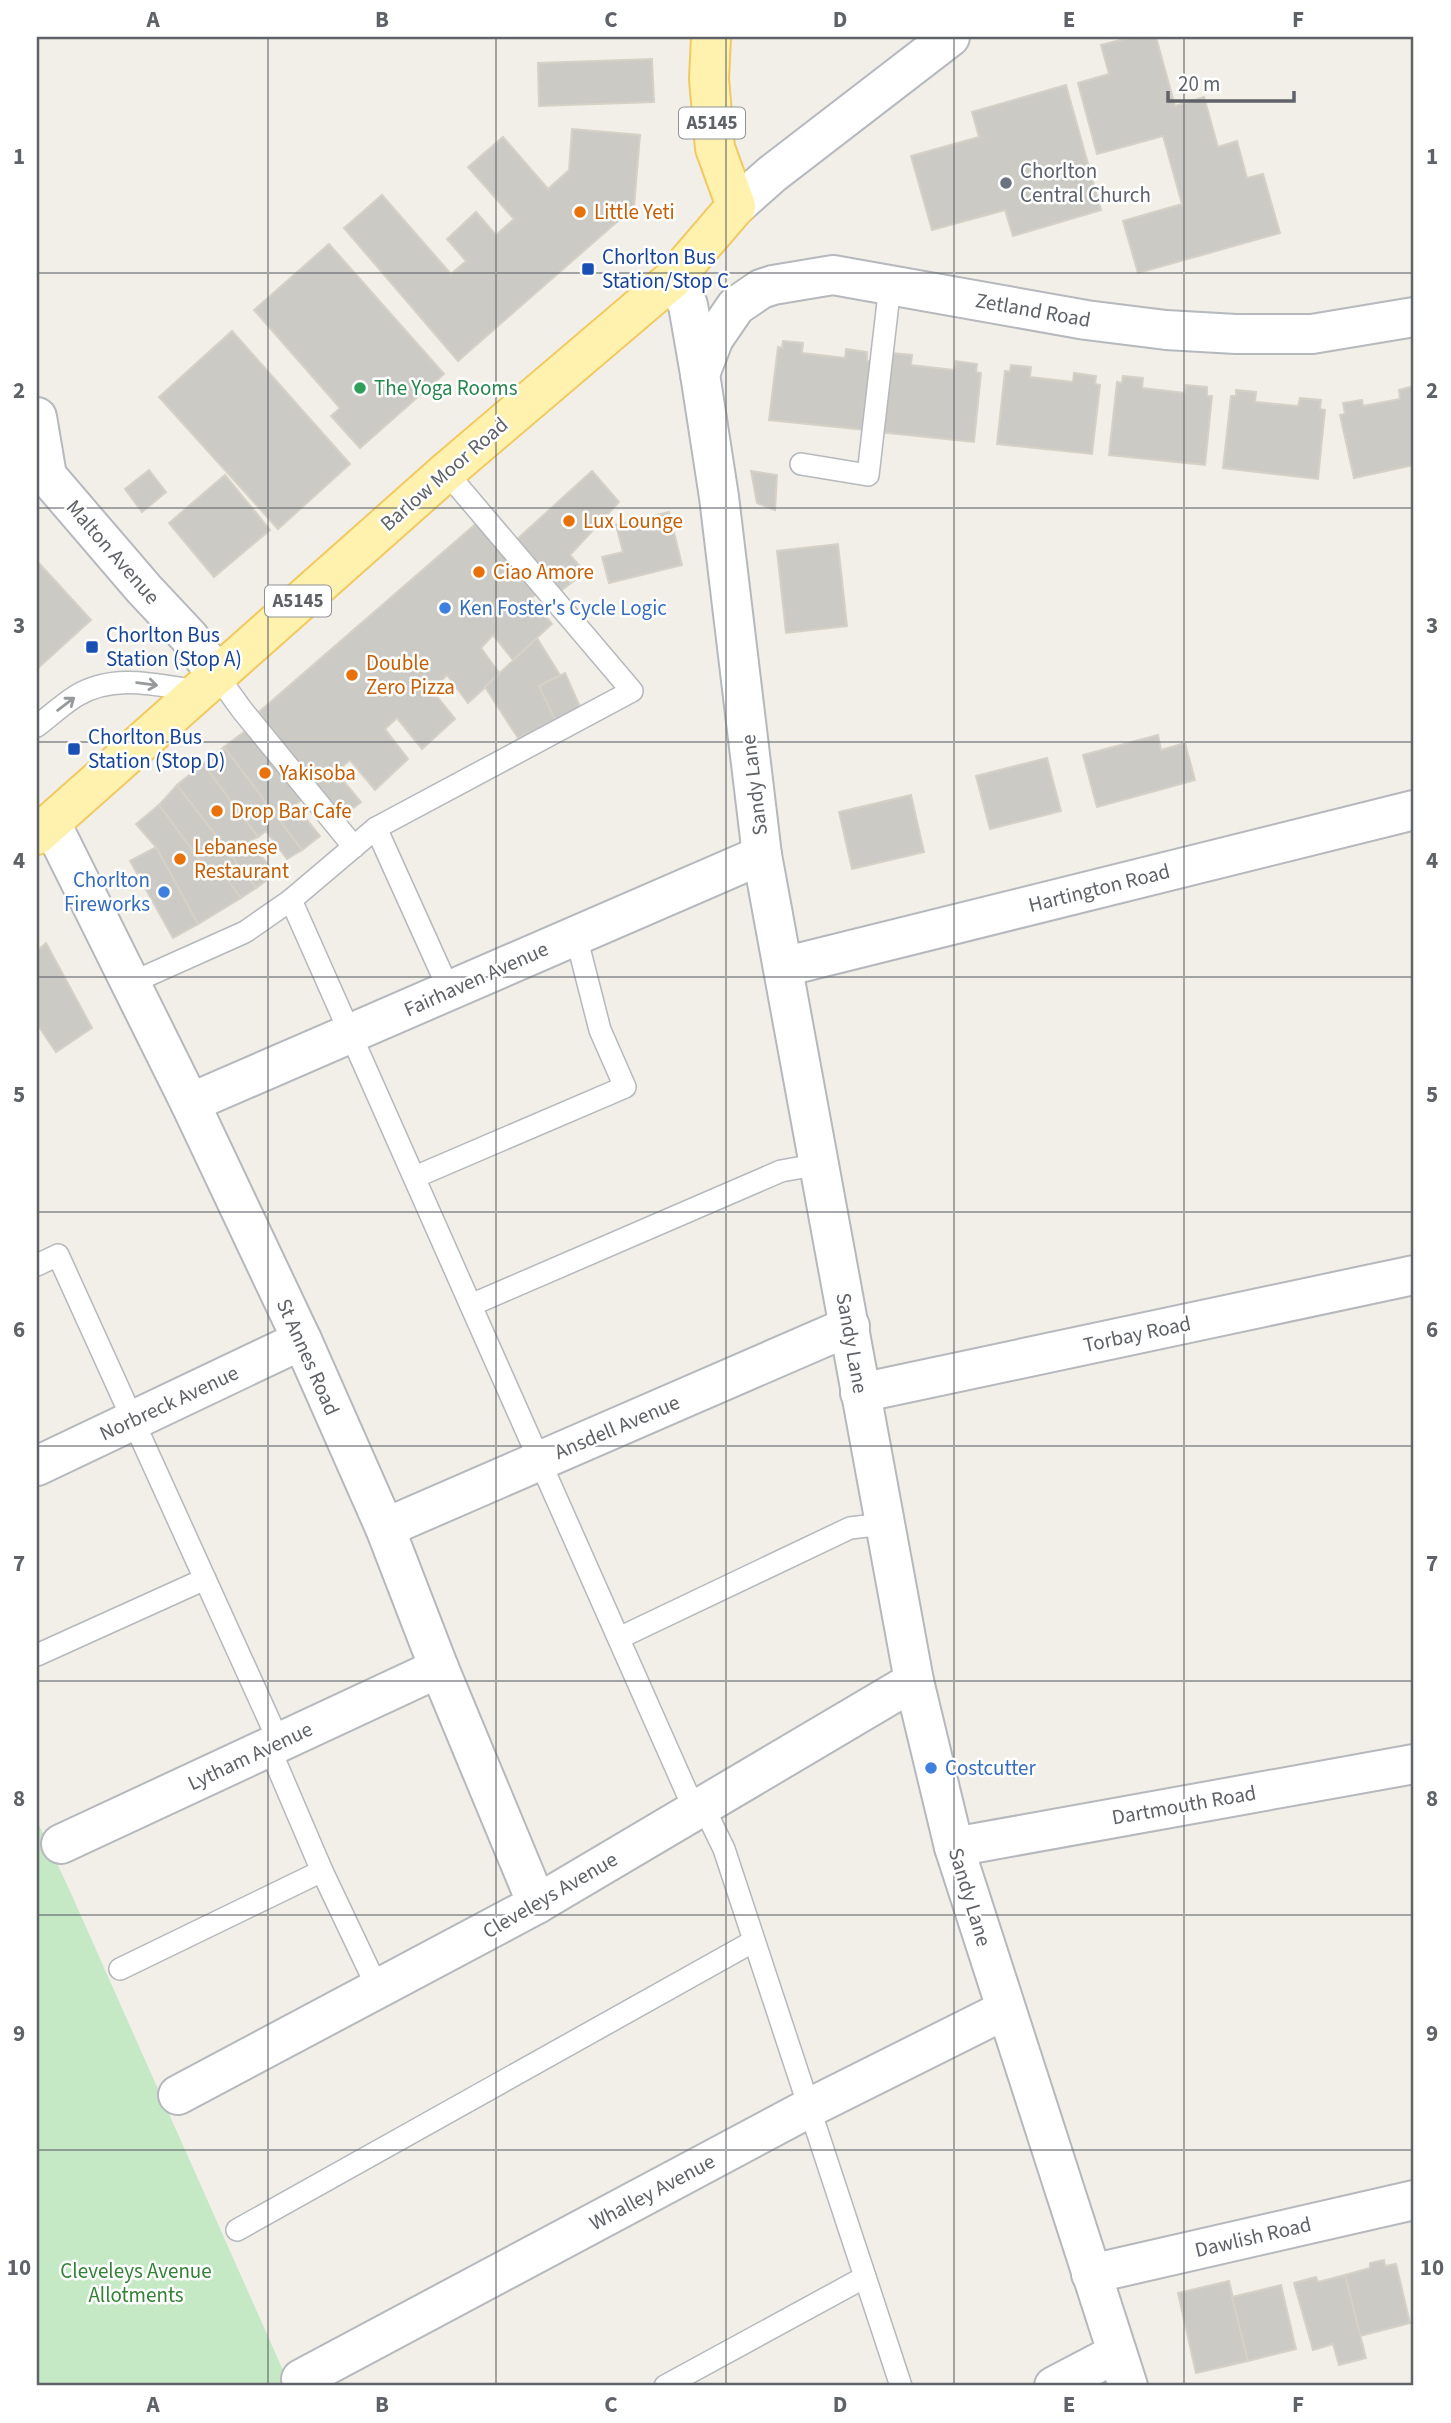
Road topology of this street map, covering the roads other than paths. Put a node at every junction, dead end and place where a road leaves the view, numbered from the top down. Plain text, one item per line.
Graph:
1 (711, 37) edge
2 (950, 37) edge
3 (736, 206) junction
4 (674, 278) junction
5 (890, 285) junction
6 (1414, 317) edge
7 (701, 374) junction
8 (37, 417) edge
9 (801, 464) dead end
10 (446, 472) junction
11 (207, 682) junction
12 (37, 726) edge
13 (1414, 810) edge
14 (376, 828) junction
15 (44, 829) edge
16 (354, 847) junction
17 (762, 855) junction
18 (291, 900) junction
19 (576, 936) junction
20 (783, 967) junction
21 (131, 983) junction
22 (450, 992) junction
23 (351, 1034) junction
24 (190, 1103) junction
25 (820, 1164) junction
26 (415, 1177) junction
27 (37, 1265) edge
28 (1414, 1275) edge
29 (471, 1305) junction
30 (849, 1326) junction
31 (302, 1340) junction
32 (860, 1393) junction
33 (133, 1420) junction
34 (540, 1460) junction
35 (37, 1466) edge
36 (884, 1524) junction
37 (385, 1528) junction
38 (205, 1579) junction
39 (619, 1638) junction
40 (37, 1655) edge
41 (439, 1668) junction
42 (914, 1681) junction
43 (274, 1745) junction
44 (1414, 1764) edge
45 (699, 1808) junction
46 (61, 1844) dead end
47 (954, 1847) junction
48 (322, 1871) junction
49 (537, 1904) junction
50 (754, 1941) junction
51 (120, 1969) dead end
52 (379, 1989) junction
53 (1005, 2010) junction
54 (178, 2095) dead end
55 (809, 2108) junction
56 (1414, 2200) edge
57 (237, 2230) dead end
58 (1091, 2274) junction
59 (865, 2277) junction
60 (1123, 2370) edge
61 (301, 2379) dead end
62 (664, 2386) edge
63 (901, 2386) edge
64 (1054, 2386) edge

1 - 3 main road, A5145
2 - 3 street, Barlow Moor Road
3 - 4 main road, Barlow Moor Road / A5145
4 - 7 street, Sandy Lane
4 - 10 main road, Barlow Moor Road / A5145
5 - 6 street, Zetland Road
5 - 7 street, Zetland Road
5 - 9 lane
7 - 17 street, Sandy Lane
8 - 11 street, Malton Avenue
10 - 11 main road, Barlow Moor Road / A5145
10 - 14 lane
12 -> 11 lane
11 - 15 main road, Barlow Moor Road / A5145
11 - 16 lane
13 - 20 street, Hartington Road
14 - 16 lane
14 - 22 lane
15 - 21 street, St Annes Road
16 - 18 lane
17 - 19 street, Fairhaven Avenue
17 - 20 street, Sandy Lane
18 - 21 lane
18 - 23 lane
19 - 22 street, Fairhaven Avenue
19 - 26 lane
20 - 25 street, Sandy Lane
21 - 24 street, St Annes Road
22 - 23 street, Fairhaven Avenue
23 - 24 street, Fairhaven Avenue
23 - 26 lane
24 - 31 street, St Annes Road
25 - 29 lane
25 - 30 street, Sandy Lane
26 - 29 lane
27 - 33 lane
28 - 32 street, Torbay Road
29 - 34 lane
30 - 32 street, Sandy Lane
30 - 34 street, Ansdell Avenue
31 - 33 street, Norbreck Avenue
31 - 37 street, St Annes Road
32 - 36 street, Sandy Lane
33 - 35 street, Norbreck Avenue
33 - 38 lane
34 - 37 street, Ansdell Avenue
34 - 39 lane
36 - 39 lane
36 - 42 street, Sandy Lane
37 - 41 street, St Annes Road
38 - 40 lane
38 - 43 lane
39 - 45 lane
41 - 43 street, Lytham Avenue
41 - 49 street, St Annes Road
42 - 45 street, Cleveleys Avenue
42 - 47 street, Sandy Lane
43 - 46 street, Lytham Avenue
43 - 48 lane
44 - 47 street, Dartmouth Road
45 - 49 street, Cleveleys Avenue
45 - 50 lane
47 - 53 street, Sandy Lane
48 - 51 lane
48 - 52 lane
49 - 52 street, Cleveleys Avenue
50 - 55 lane
50 - 57 lane
52 - 54 street, Cleveleys Avenue
53 - 55 street, Whalley Avenue
53 - 58 street, Sandy Lane
55 - 59 lane
55 - 61 street, Whalley Avenue
56 - 58 street, Dawlish Road
58 - 60 street, Sandy Lane
59 - 62 lane
59 - 63 lane
60 - 64 street

